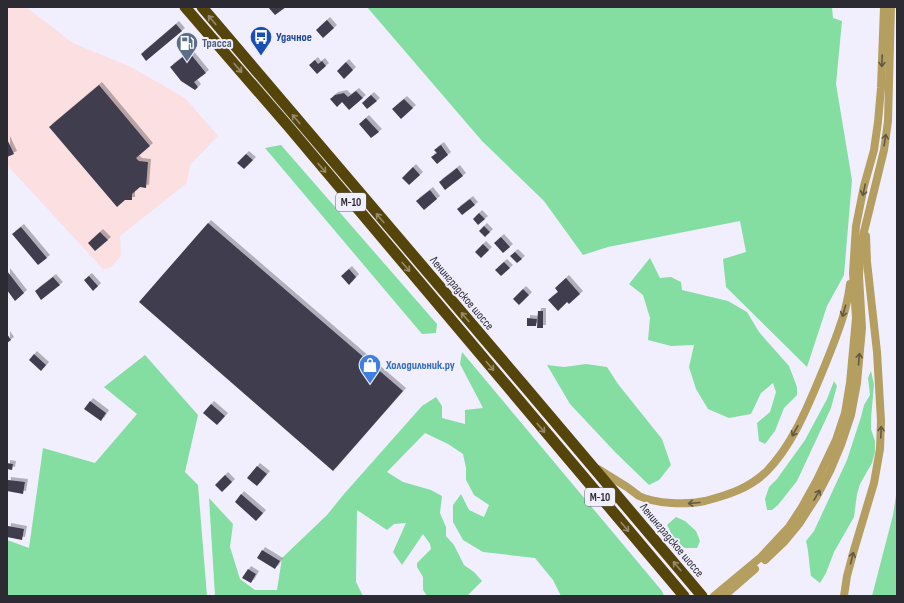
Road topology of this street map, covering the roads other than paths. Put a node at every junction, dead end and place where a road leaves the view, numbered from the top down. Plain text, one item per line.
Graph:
1 (186, 7) edge
2 (202, 7) edge
3 (884, 7) edge
4 (892, 7) edge
5 (887, 24) junction
6 (867, 219) junction
7 (853, 273) junction
8 (590, 464) junction
9 (734, 584) junction
10 (684, 596) edge
11 (702, 596) edge
12 (714, 596) edge
13 (724, 596) edge
14 (844, 596) edge

1 -> 10 highway, М-10
8 -> 2 highway, Ленинградское шоссе / М-10
3 - 5 street
4 - 5 street
6 -> 5 street
5 -> 7 street
9 -> 6 street
14 -> 6 street
7 -> 8 street
7 - 9 street
11 -> 8 highway, Ленинградское шоссе / М-10
9 - 12 street
9 - 13 street

